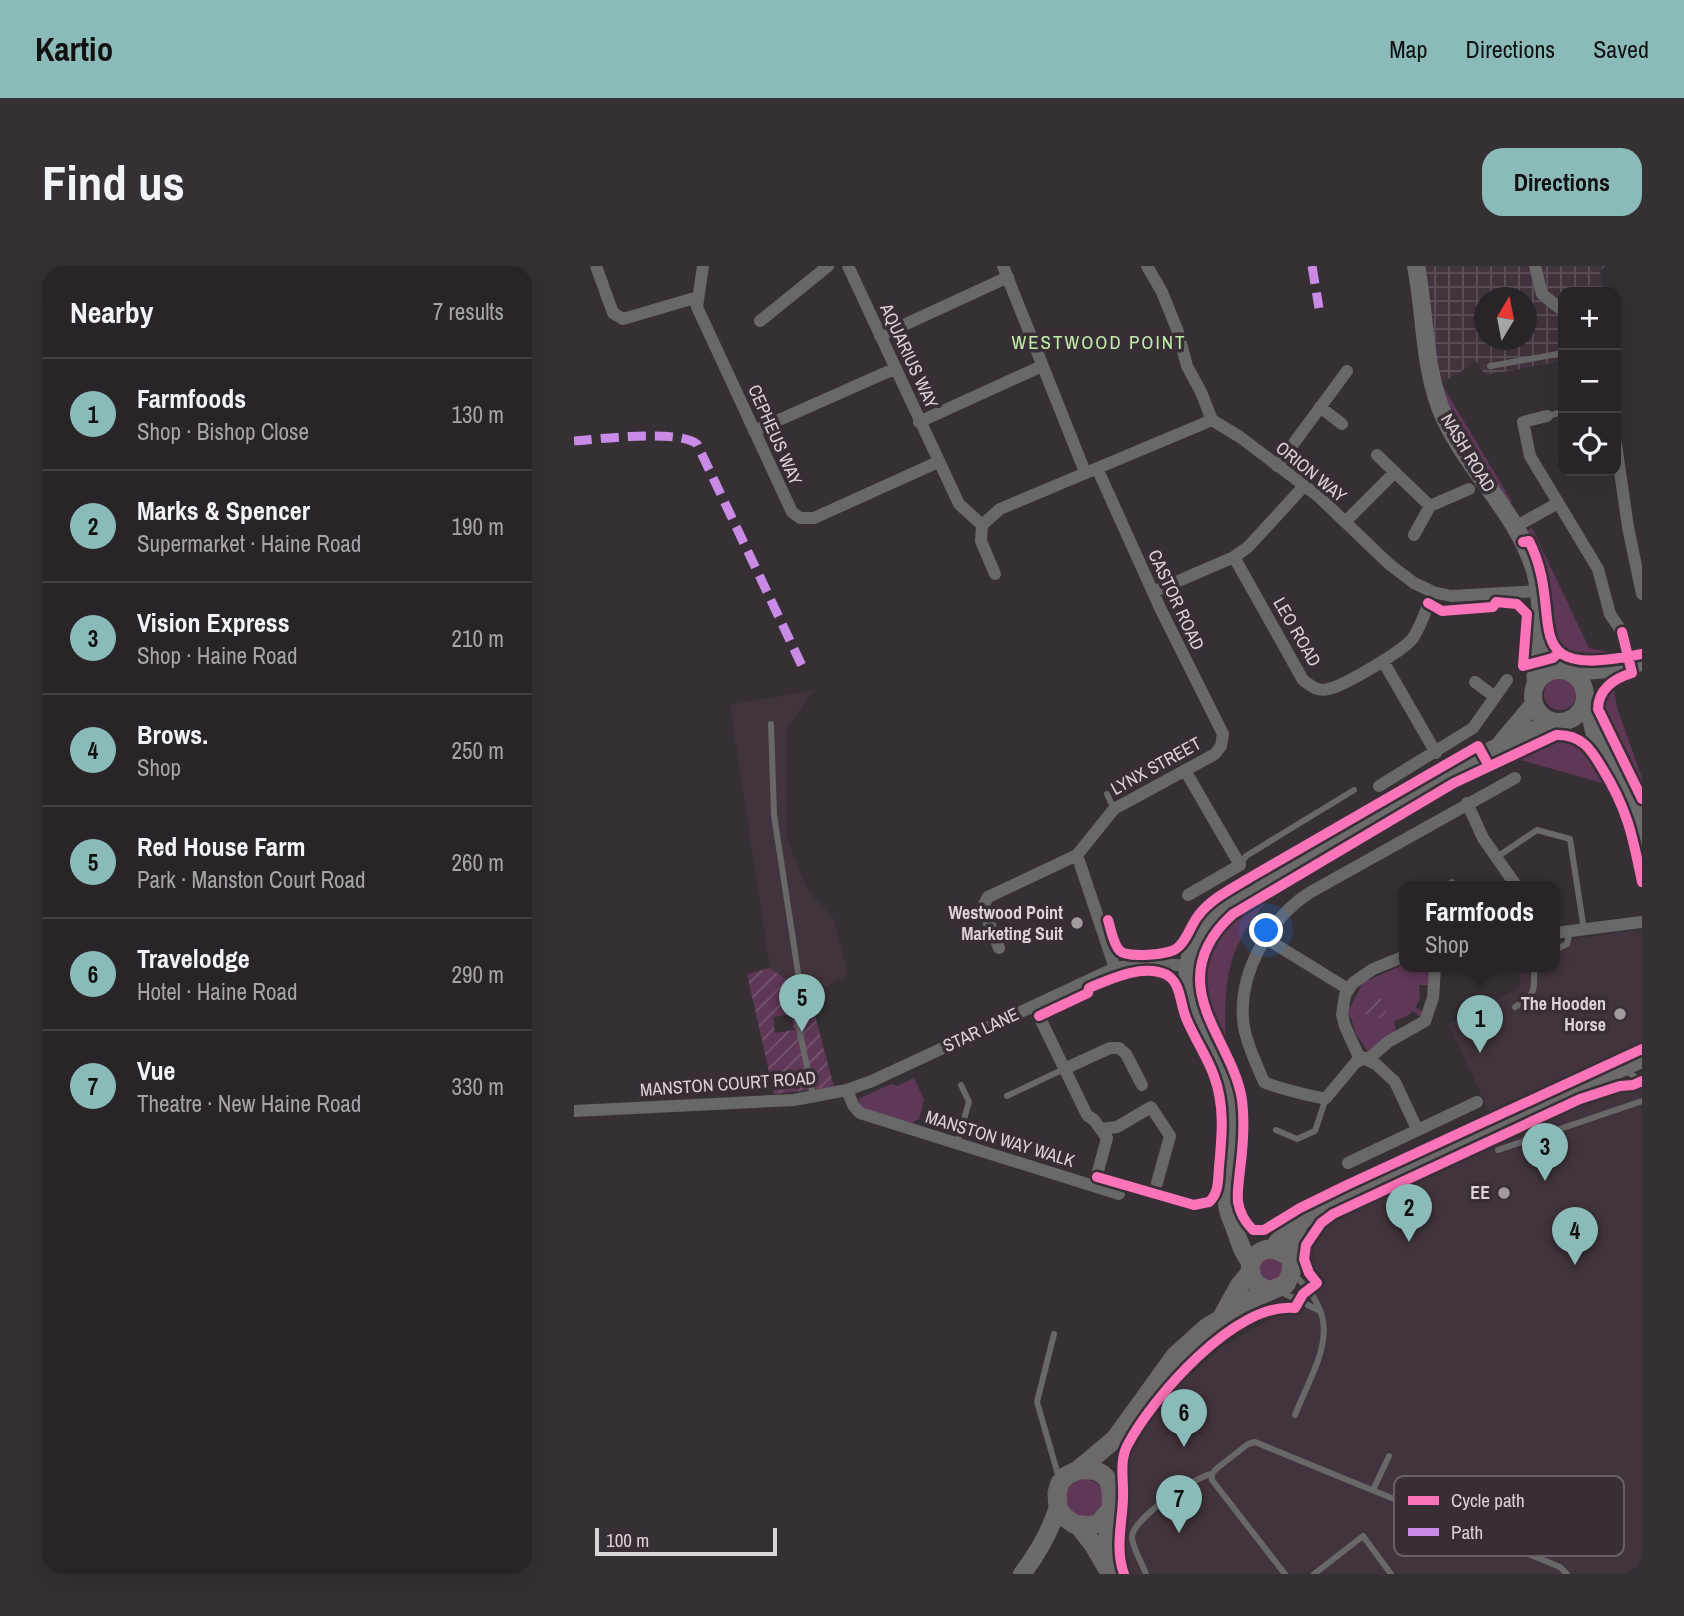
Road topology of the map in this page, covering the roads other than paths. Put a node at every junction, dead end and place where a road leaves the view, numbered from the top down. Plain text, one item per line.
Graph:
1 (596, 266) edge
2 (828, 266) edge
3 (848, 266) edge
4 (1147, 266) edge
5 (1416, 266) edge
6 (1535, 266) edge
7 (704, 267) edge
8 (1005, 272) edge
9 (698, 302) junction
10 (1558, 307) edge
11 (760, 321) dead end
12 (880, 335) junction
13 (1558, 354) edge
14 (1042, 366) junction
15 (1490, 366) dead end
16 (894, 369) junction
17 (1348, 371) dead end
18 (1320, 407) junction
19 (1559, 413) edge
20 (1547, 416) joint
21 (1212, 420) junction
22 (919, 422) junction
23 (1342, 424) dead end
24 (754, 431) junction
25 (1377, 455) dead end
26 (937, 462) junction
27 (1277, 466) junction
28 (1091, 470) junction
29 (1395, 472) junction
30 (1621, 476) edge
31 (1304, 486) junction
32 (1469, 489) dead end
33 (1558, 503) junction
34 (1430, 506) junction
35 (1345, 522) junction
36 (982, 525) junction
37 (1515, 527) junction
38 (1414, 535) dead end
39 (1234, 557) junction
40 (995, 574) dead end
41 (1539, 591) junction
42 (1153, 592) junction
43 (1433, 592) junction
44 (1642, 594) edge
45 (1541, 631) junction
46 (1622, 632) dead end
47 (1383, 661) junction
48 (1642, 662) edge
49 (1609, 669) junction
50 (1567, 671) junction
51 (1507, 680) dead end
52 (1475, 682) dead end
53 (1536, 683) junction
54 (1586, 695) junction
55 (1495, 697) junction
56 (1534, 704) junction
57 (1560, 721) junction
58 (771, 724) dead end
59 (1595, 735) junction
60 (1221, 746) joint
61 (1497, 747) junction
62 (1436, 753) junction
63 (1186, 772) junction
64 (1515, 778) dead end
65 (1379, 786) dead end
66 (1354, 790) dead end
67 (1107, 794) dead end
68 (1467, 803) junction
69 (1114, 809) junction
70 (1642, 837) edge
71 (1077, 855) junction
72 (1497, 857) junction
73 (1240, 865) junction
74 (1513, 881) edge
75 (1188, 895) dead end
76 (1642, 922) edge
77 (1584, 930) junction
78 (1570, 931) junction
79 (1560, 932) edge
80 (1265, 938) junction
81 (999, 948) dead end
82 (1560, 948) edge
83 (1399, 958) edge
84 (1188, 966) junction
85 (1115, 968) junction
86 (1435, 972) edge
87 (1535, 972) edge
88 (1348, 989) junction
89 (1034, 1006) junction
90 (1515, 1007) dead end
91 (1642, 1058) edge
92 (1364, 1059) junction
93 (1620, 1068) junction
94 (1065, 1069) junction
95 (1642, 1081) edge
96 (961, 1085) dead end
97 (1142, 1085) dead end
98 (846, 1090) junction
99 (1007, 1096) dead end
100 (814, 1097) junction
101 (1326, 1098) junction
102 (1642, 1101) edge
103 (1477, 1102) dead end
104 (574, 1111) edge
105 (1101, 1129) junction
106 (1417, 1129) junction
107 (1276, 1130) dead end
108 (957, 1144) junction
109 (1497, 1150) dead end
110 (1348, 1163) dead end
111 (1157, 1182) dead end
112 (1094, 1186) junction
113 (1118, 1194) dead end
114 (1299, 1223) junction
115 (1237, 1232) junction
116 (1270, 1249) junction
117 (1250, 1268) junction
118 (1291, 1268) junction
119 (1271, 1290) junction
120 (1318, 1310) junction
121 (1221, 1318) junction
122 (1054, 1335) dead end
123 (1295, 1415) dead end
124 (1115, 1439) junction
125 (1389, 1456) dead end
126 (1079, 1470) junction
127 (1212, 1474) junction
128 (1108, 1481) junction
129 (1060, 1483) junction
130 (1373, 1490) junction
131 (1394, 1499) edge
132 (1058, 1507) junction
133 (1112, 1508) junction
134 (1076, 1525) junction
135 (1036, 1556) junction
136 (1534, 1556) edge
137 (1022, 1574) edge
138 (1110, 1574) edge
139 (1146, 1574) edge
140 (1285, 1574) edge
141 (1314, 1574) edge
142 (1391, 1574) edge
143 (1567, 1574) edge

1 - 9 street
2 - 11 street
3 - 12 street, AQUARIUS WAY
4 - 21 street
5 - 37 street, NASH ROAD
6 - 10 street
7 - 9 street
8 - 12 street
8 - 14 street, CASTOR ROAD
9 - 24 street, CEPHEUS WAY
12 - 16 street, AQUARIUS WAY
13 - 15 lane
14 - 22 street
14 - 28 street, CASTOR ROAD
16 - 22 street, AQUARIUS WAY
16 - 24 street
17 - 18 street
18 - 23 street
18 - 27 street
19 - 20 lane
20 - 33 street
21 - 27 street, ORION WAY
21 - 28 street
22 - 26 street, AQUARIUS WAY
24 - 26 street, CEPHEUS WAY
25 - 29 street
26 - 36 street
27 - 31 street, ORION WAY
28 - 36 street
28 - 42 street, CASTOR ROAD
29 - 34 street
29 - 35 street
30 - 44 street
31 - 35 street, ORION WAY
31 - 39 street
32 - 34 street
33 - 37 street
33 - 46 street
34 - 38 street
35 - 43 street, ORION WAY
36 - 40 street
37 - 41 street, NASH ROAD
39 - 42 street
39 - 47 street, LEO ROAD
41 - 43 street, ORION WAY
41 - 45 street, NASH ROAD
42 - 60 street, CASTOR ROAD
43 - 47 street, LEO ROAD
45 - 50 street, NASH ROAD
45 - 53 street, NASH ROAD
47 - 62 street
48 - 49 street
49 - 50 street
49 - 54 street
50 - 53 street
50 - 54 street
51 - 55 street
52 - 55 street
53 - 56 street
54 - 57 street
54 - 59 street
55 - 62 street
56 - 57 street
56 - 61 street
57 - 59 street
57 - 61 street
58 - 100 lane
59 - 70 street
60 - 63 street, LYNX STREET
61 - 84 street
62 - 65 street
63 - 69 street, LYNX STREET
63 - 73 street
64 - 68 street
66 - 73 lane
67 - 69 lane
68 - 72 street
68 - 80 street
69 - 71 street, LYNX STREET
71 - 81 street
71 - 85 street
72 - 74 street
72 - 77 lane
73 - 75 street
76 - 77 street
77 - 78 street
78 - 79 street
78 - 82 lane
80 - 88 street
80 - 101 street
83 - 88 street
84 - 85 street, STAR LANE
84 - 115 street
85 - 89 street, STAR LANE
86 - 92 street
87 - 90 lane
88 - 92 street
89 - 94 street
89 - 98 street, STAR LANE
91 - 93 main road
92 - 101 street
92 - 106 street
93 - 95 lane
93 - 114 main road
94 - 97 street
94 - 99 lane
94 - 105 street
96 - 108 lane
98 - 100 street, MANSTON COURT ROAD
98 - 108 street, MANSTON WAY WALK
100 - 104 street, MANSTON COURT ROAD
101 - 107 lane
102 - 109 lane
103 - 106 street
105 - 111 street
105 - 112 street
106 - 110 street
108 - 112 street, MANSTON WAY WALK
112 - 113 street, MANSTON WAY WALK
114 - 116 main road
114 - 118 main road
115 - 116 street
115 - 117 street
116 - 117 main road
116 - 118 main road
117 - 119 main road
117 - 121 main road
118 - 119 main road
118 - 120 lane
119 - 120 lane
119 - 121 main road
120 - 123 lane
121 - 124 main road
122 - 129 lane
124 - 126 main road
124 - 128 main road
125 - 130 lane
126 - 128 main road
126 - 129 main road
127 - 130 lane
127 - 139 lane
127 - 140 lane
128 - 133 main road
129 - 132 main road
130 - 131 lane
132 - 134 main road
132 - 135 street
133 - 134 main road
133 - 138 main road
134 - 135 street
134 - 138 main road
135 - 137 street
136 - 143 lane
141 - 142 lane

